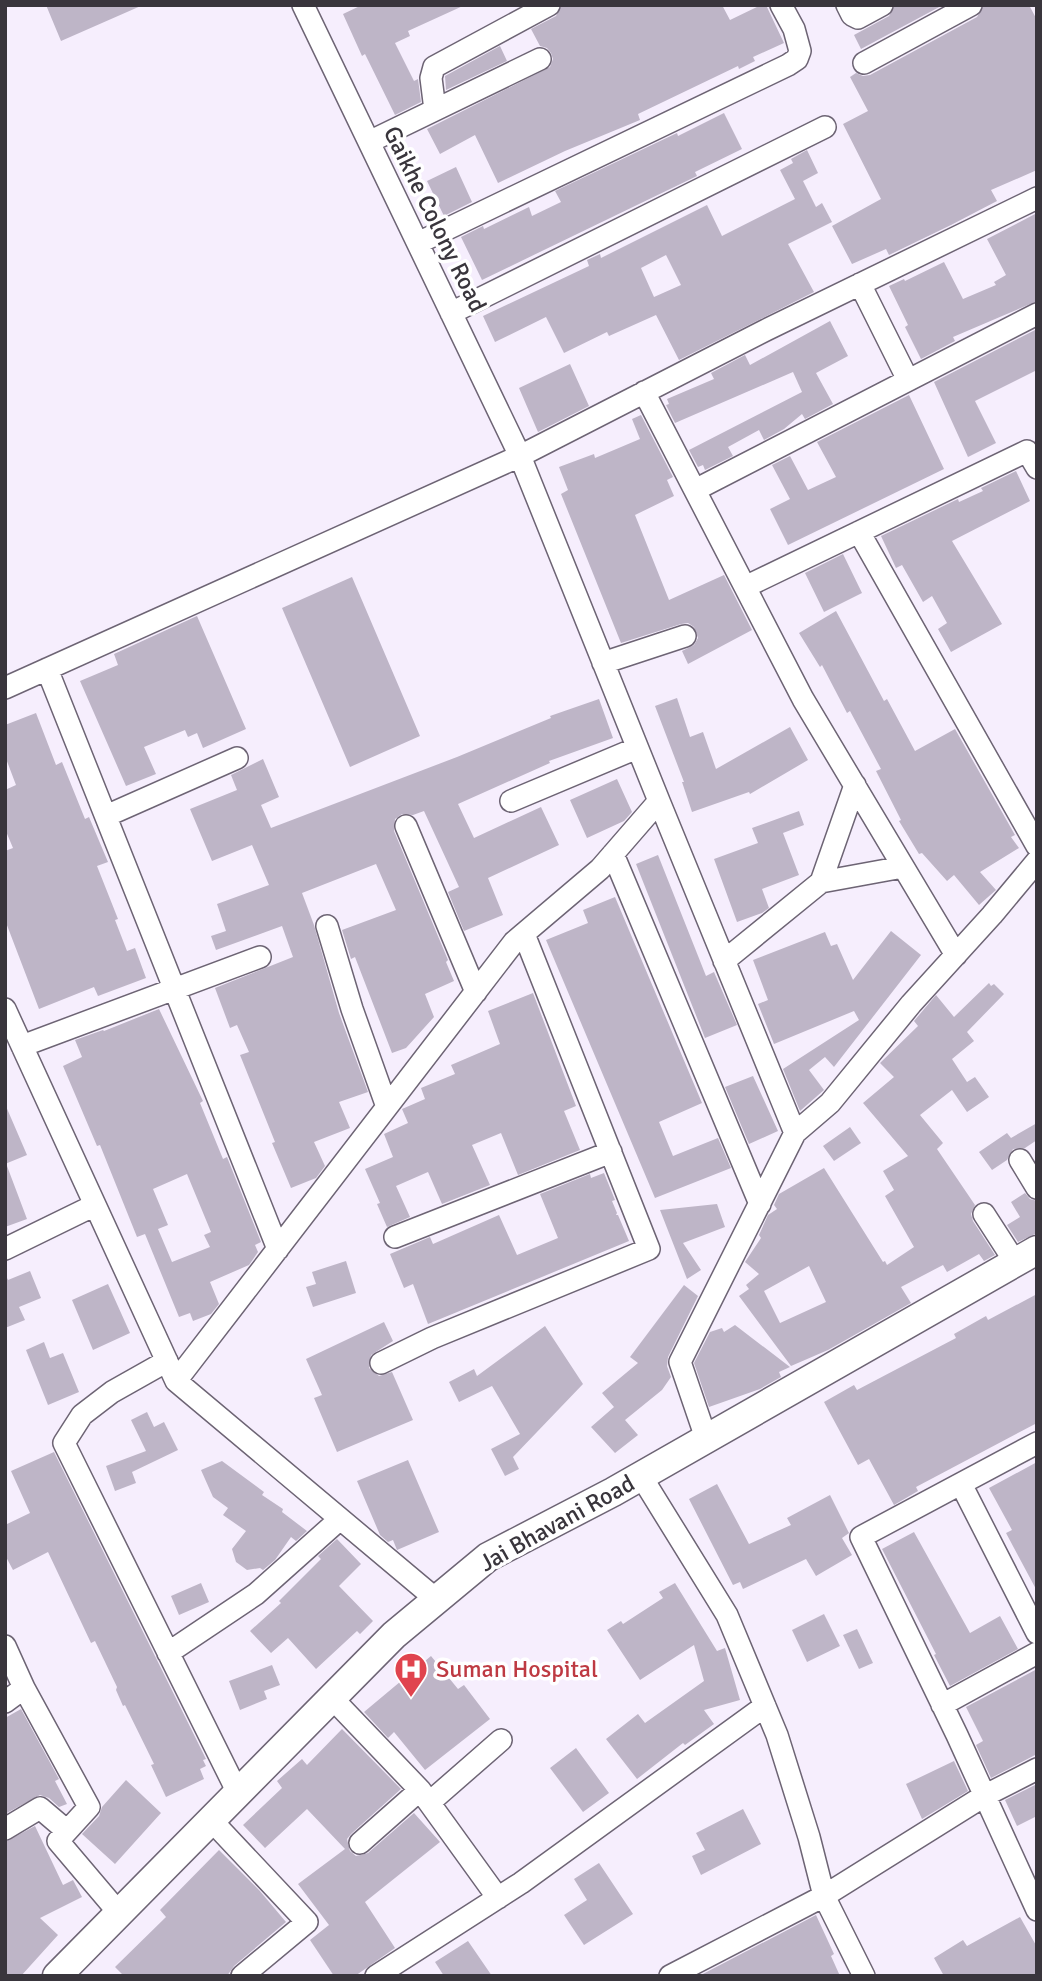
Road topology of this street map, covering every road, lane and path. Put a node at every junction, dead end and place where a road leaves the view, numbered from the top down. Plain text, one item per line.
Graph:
1 (549, 5) edge
2 (780, 5) edge
3 (847, 5) edge
4 (882, 5) edge
5 (971, 5) edge
6 (307, 7) edge
7 (540, 59) dead end
8 (864, 62) dead end
9 (435, 110) junction
10 (825, 127) dead end
11 (369, 142) junction
12 (1037, 198) edge
13 (418, 243) junction
14 (860, 284) junction
15 (451, 313) junction
16 (1037, 314) edge
17 (908, 380) junction
18 (644, 392) junction
19 (520, 456) junction
20 (1037, 468) edge
21 (695, 489) junction
22 (859, 532) junction
23 (745, 587) junction
24 (685, 636) dead end
25 (603, 663) junction
26 (47, 669) junction
27 (5, 688) edge
28 (637, 748) junction
29 (237, 758) dead end
30 (855, 785) junction
31 (511, 801) dead end
32 (659, 801) junction
33 (106, 816) junction
34 (406, 826) dead end
35 (1037, 846) edge
36 (613, 854) junction
37 (1037, 861) edge
38 (903, 867) junction
39 (821, 882) junction
40 (327, 926) dead end
41 (524, 934) junction
42 (956, 955) junction
43 (260, 957) dead end
44 (724, 961) junction
45 (174, 989) junction
46 (475, 992) junction
47 (5, 1009) edge
48 (22, 1046) junction
49 (387, 1107) junction
50 (795, 1133) junction
51 (611, 1152) junction
52 (1020, 1160) dead end
53 (1037, 1188) edge
54 (760, 1204) junction
55 (96, 1205) junction
56 (984, 1214) dead end
57 (395, 1237) dead end
58 (5, 1249) edge
59 (278, 1249) junction
60 (1026, 1256) edge
61 (167, 1361) junction
62 (381, 1363) dead end
63 (176, 1381) junction
64 (706, 1438) junction
65 (1037, 1443) edge
66 (641, 1476) junction
67 (961, 1484) junction
68 (340, 1518) junction
69 (437, 1600) junction
70 (1037, 1633) edge
71 (5, 1646) edge
72 (168, 1653) junction
73 (1037, 1653) edge
74 (24, 1688) junction
75 (332, 1698) junction
76 (5, 1702) edge
77 (942, 1705) junction
78 (765, 1706) junction
79 (501, 1740) dead end
80 (1037, 1769) edge
81 (237, 1793) junction
82 (425, 1796) junction
83 (984, 1796) junction
84 (211, 1820) junction
85 (5, 1829) edge
86 (67, 1831) junction
87 (360, 1843) dead end
88 (824, 1896) junction
89 (498, 1898) junction
90 (1037, 1910) edge
91 (119, 1913) junction
92 (678, 1974) edge
93 (57, 1976) edge
94 (242, 1976) edge
95 (376, 1976) edge
96 (864, 1976) edge

1 - 9 street
2 - 13 street
3 - 4 street
5 - 8 street
6 - 11 street, Gaikhe Colony Road
7 - 9 street
9 - 11 street
10 - 15 street
11 - 13 street, Gaikhe Colony Road
12 - 14 street
13 - 15 street, Gaikhe Colony Road
14 - 17 street
14 - 18 street
15 - 19 street, Gaikhe Colony Road
16 - 17 street
17 - 21 street
18 - 19 street
18 - 21 street
19 - 25 street, Gaikhe Colony Road
19 - 26 street
20 - 22 street
21 - 23 street
22 - 23 street
22 - 35 street
23 - 30 street
24 - 25 street
25 - 28 street, Gaikhe Colony Road
26 - 27 street
26 - 33 street
28 - 31 street
28 - 32 street, Gaikhe Colony Road
29 - 33 street
30 - 38 street
30 - 39 street
32 - 36 street
32 - 44 street, Gaikhe Colony Road
33 - 45 street
34 - 46 street
36 - 41 street
36 - 54 street
37 - 42 street
38 - 39 street
38 - 42 street
39 - 44 street
40 - 49 street
41 - 46 street
41 - 51 street
42 - 50 street
43 - 45 street
44 - 50 street, Gaikhe Colony Road
45 - 48 street
45 - 59 street
46 - 49 street
47 - 48 street
48 - 55 street
49 - 59 street
50 - 54 street
51 - 57 street
51 - 62 street
52 - 53 street
54 - 64 street
55 - 58 street
55 - 61 street
56 - 60 street
59 - 63 street
60 - 64 street, Jai Bhavani Road
61 - 63 street
61 - 72 street
63 - 68 street
64 - 66 street, Jai Bhavani Road
65 - 67 street
66 - 69 street, Jai Bhavani Road
66 - 78 street
67 - 70 street
67 - 77 street
68 - 69 street
68 - 72 street
69 - 75 street, Jai Bhavani Road
71 - 74 street
72 - 81 street
73 - 77 street
74 - 76 street
74 - 86 street
75 - 81 street, Jai Bhavani Road
75 - 82 street
77 - 83 street
78 - 88 street
78 - 89 street
79 - 82 street
80 - 83 street
81 - 84 street, Jai Bhavani Road
82 - 87 street
82 - 89 street
83 - 88 street
83 - 90 street
84 - 91 street, Jai Bhavani Road
84 - 94 street
85 - 86 street
86 - 91 street
88 - 92 street
88 - 96 street
89 - 95 street
91 - 93 street, Jai Bhavani Road

